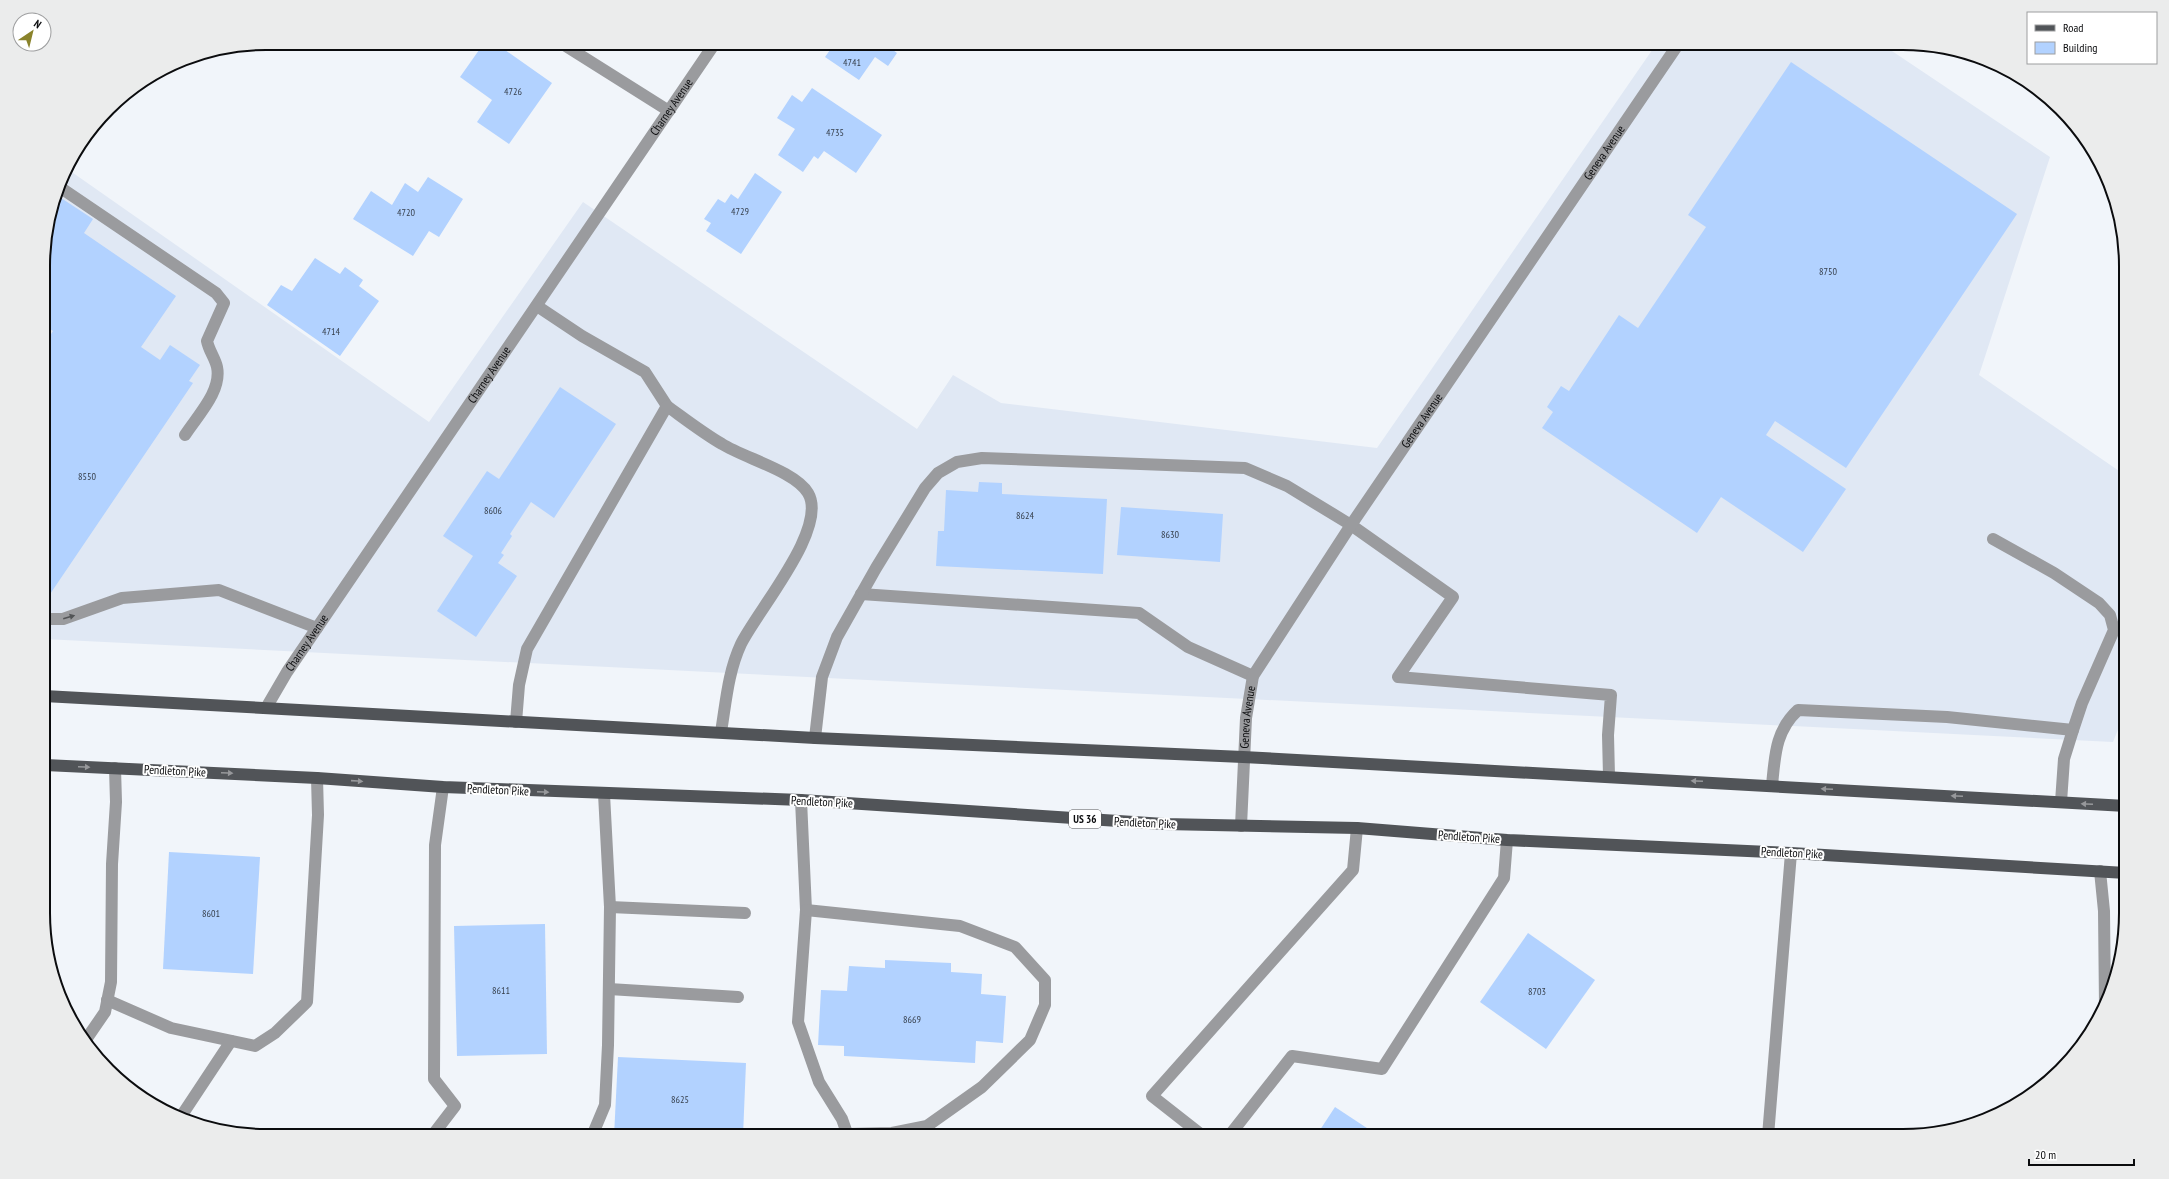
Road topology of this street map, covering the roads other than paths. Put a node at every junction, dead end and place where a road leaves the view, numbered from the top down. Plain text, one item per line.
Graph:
1 (572, 50) edge
2 (710, 50) edge
3 (1674, 50) edge
4 (669, 111) junction
5 (63, 190) edge
6 (536, 306) junction
7 (667, 406) junction
8 (185, 434) dead end
9 (1351, 525) junction
10 (1993, 539) dead end
11 (861, 594) junction
12 (50, 619) edge
13 (317, 628) junction
14 (1253, 676) junction
15 (50, 696) edge
16 (266, 708) junction
17 (516, 722) junction
18 (2073, 730) junction
19 (721, 732) junction
20 (815, 738) junction
21 (1243, 757) junction
22 (50, 765) edge
23 (116, 768) junction
24 (1609, 776) junction
25 (318, 778) junction
26 (1772, 785) junction
27 (443, 787) junction
28 (604, 794) junction
29 (801, 800) junction
30 (2061, 802) junction
31 (2119, 806) edge
32 (1241, 826) junction
33 (1357, 828) junction
34 (1508, 840) junction
35 (1791, 853) junction
36 (2100, 871) junction
37 (2119, 872) edge
38 (610, 907) junction
39 (806, 910) junction
40 (745, 913) dead end
41 (608, 989) junction
42 (2105, 991) edge
43 (738, 997) dead end
44 (107, 1000) junction
45 (88, 1036) edge
46 (231, 1041) junction
47 (183, 1113) edge
48 (437, 1129) edge
49 (595, 1129) edge
50 (845, 1129) edge
51 (912, 1129) edge
52 (1194, 1129) edge
53 (1235, 1129) edge
54 (1769, 1129) edge

1 - 4 street
2 - 4 street, Charney Avenue
3 - 9 street, Geneva Avenue
4 - 6 street, Charney Avenue
5 - 8 street
6 - 7 street
6 - 13 street, Charney Avenue
7 - 17 street
7 - 19 street
9 - 11 street
9 - 14 street, Geneva Avenue
9 - 24 street
10 - 18 street
11 - 14 street
11 - 20 street
12 -> 13 street
13 - 16 street, Charney Avenue
14 - 21 street, Geneva Avenue
15 - 16 main road
16 - 17 main road
17 - 19 main road
18 - 26 street
18 - 30 street
19 - 20 main road
20 - 21 main road
21 - 24 main road
21 - 32 street, Geneva Avenue
22 -> 23 main road, Pendleton Pike / US 36
23 -> 25 main road, Pendleton Pike / US 36
23 - 44 street
26 -> 24 main road
25 -> 27 main road, Pendleton Pike / US 36
25 - 46 street
30 -> 26 main road
27 -> 28 main road, Pendleton Pike / US 36
27 - 48 street
28 - 29 main road, Pendleton Pike / US 36
28 - 38 street
29 - 32 main road, Pendleton Pike / US 36
29 - 39 street
31 -> 30 main road
32 - 33 main road, Pendleton Pike / US 36
33 - 34 main road, Pendleton Pike / US 36
33 - 52 street
34 - 35 main road, Pendleton Pike / US 36
34 - 53 street
35 - 36 main road, Pendleton Pike / US 36
35 - 54 street
36 - 37 main road, Pendleton Pike / US 36
36 - 42 street
38 - 40 street
38 - 41 street
39 - 50 street
39 - 51 street
41 - 43 street
41 - 49 street
44 - 45 street
44 - 46 street
46 - 47 street

